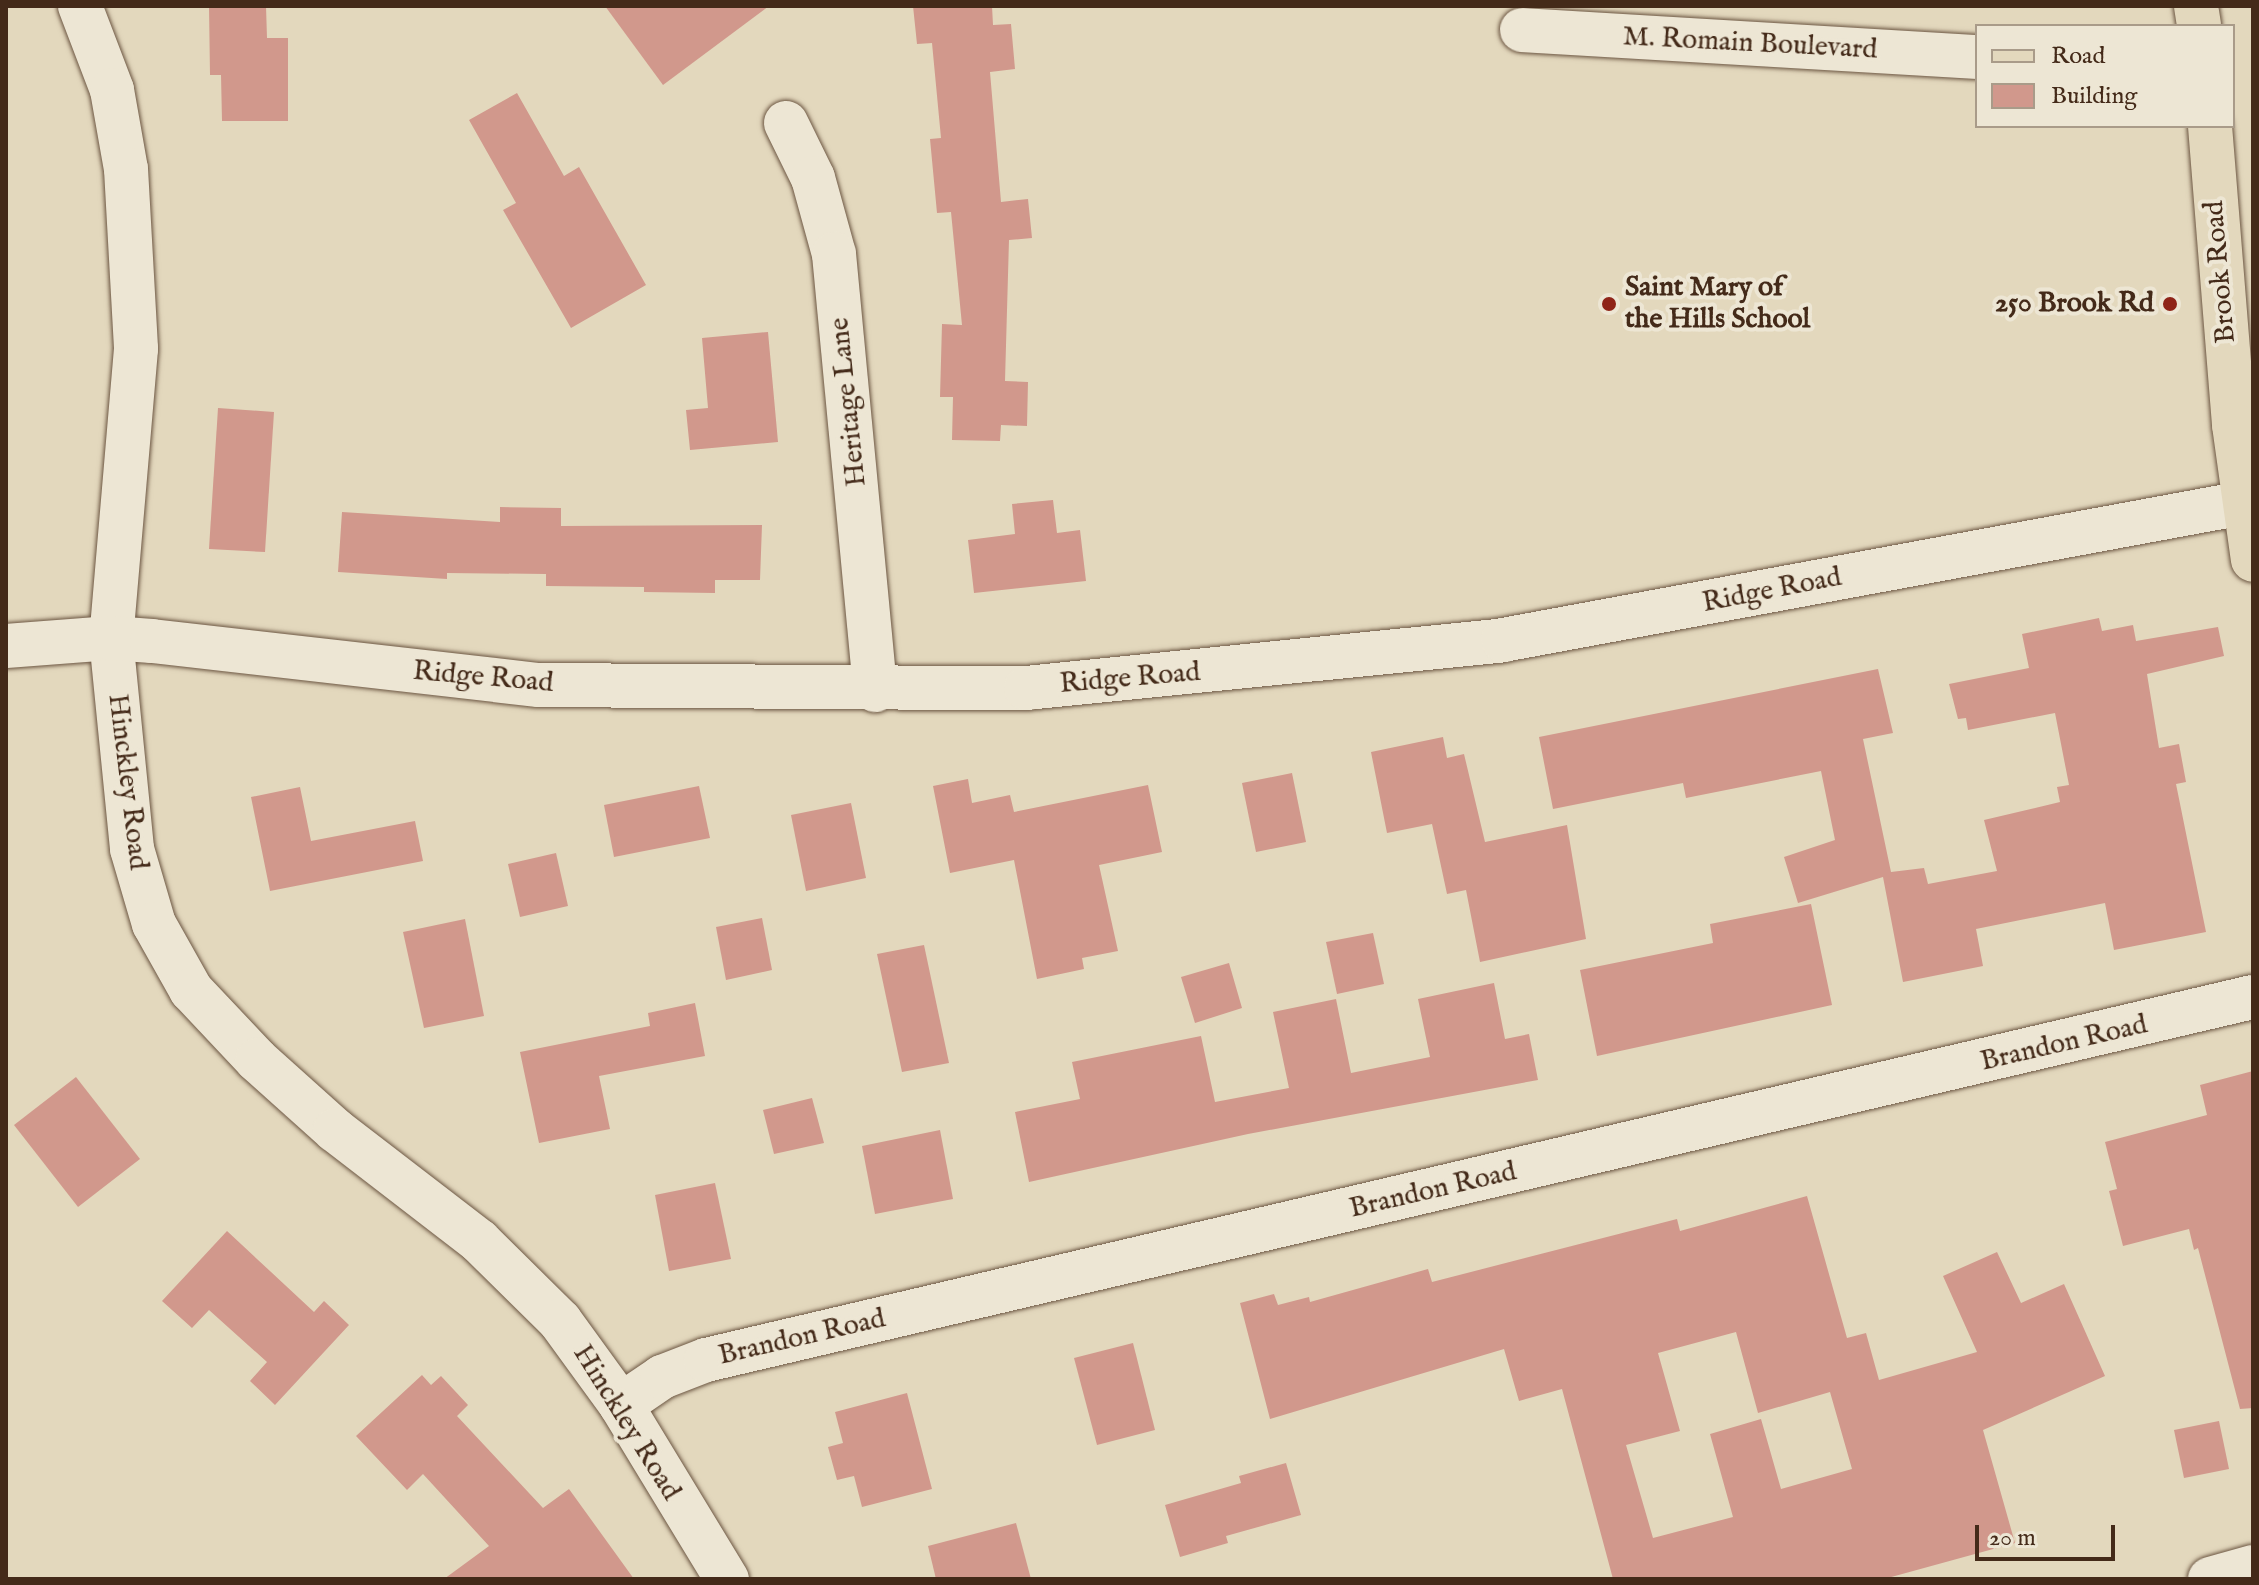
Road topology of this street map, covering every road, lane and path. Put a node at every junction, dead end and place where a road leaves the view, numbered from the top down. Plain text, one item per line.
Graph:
1 (80, 6) edge
2 (1522, 30) dead end
3 (1975, 57) edge
4 (786, 123) dead end
5 (2210, 128) edge
6 (2243, 503) junction
7 (2253, 560) edge
8 (111, 638) junction
9 (6, 646) edge
10 (875, 690) junction
11 (2253, 997) edge
12 (621, 1405) junction
13 (2253, 1567) edge
14 (727, 1579) edge
15 (2210, 1579) edge

1 - 8 street, Hinckley Road
2 - 3 street, M. Romain Boulevard
4 - 10 street, Heritage Lane
5 - 6 main road, Brook Road
6 - 7 main road, Brook Road
6 - 10 street, Ridge Road
8 - 9 street, Ridge Road
8 - 10 street, Ridge Road
8 - 12 street, Hinckley Road
11 - 12 street, Brandon Road
12 - 14 street, Hinckley Road
13 - 15 street

